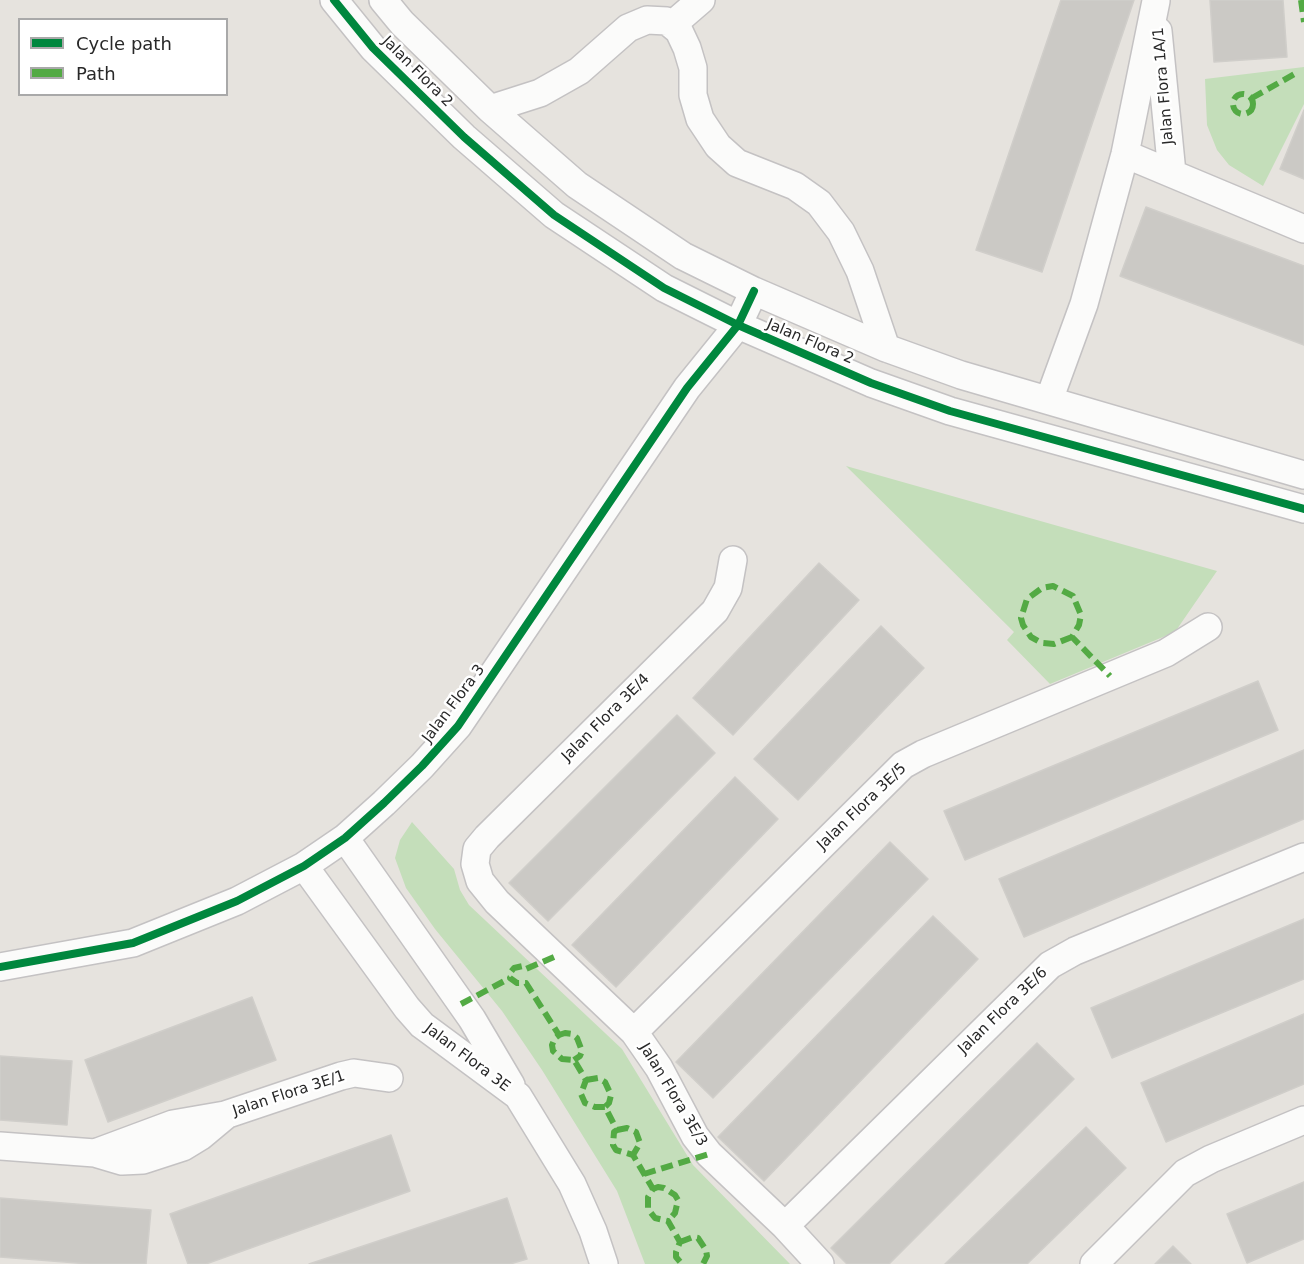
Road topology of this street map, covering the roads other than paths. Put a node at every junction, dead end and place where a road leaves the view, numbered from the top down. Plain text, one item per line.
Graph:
1 (334, 0) edge
2 (383, 0) edge
3 (701, 0) edge
4 (1156, 1) edge
5 (672, 25) junction
6 (490, 109) junction
7 (1125, 154) junction
8 (1172, 173) junction
9 (1304, 229) edge
10 (754, 291) junction
11 (738, 325) junction
12 (886, 348) junction
13 (1049, 400) junction
14 (1304, 475) edge
15 (1304, 509) edge
16 (733, 560) dead end
17 (1208, 627) dead end
18 (345, 837) junction
19 (1304, 857) edge
20 (304, 866) junction
21 (478, 873) joint
22 (0, 968) edge
23 (634, 1032) junction
24 (389, 1078) dead end
25 (518, 1096) junction
26 (1304, 1120) edge
27 (0, 1146) edge
28 (785, 1226) junction
29 (604, 1264) edge
30 (820, 1264) edge
31 (1094, 1264) edge

1 - 11 street, Jalan Flora 2
2 - 6 street, Jalan Flora 2
3 - 5 street
4 - 7 street
4 - 8 street, Jalan Flora 1A/1
5 - 6 street
5 - 12 street
6 - 10 street, Jalan Flora 2
7 - 8 street, Jalan Flora 1A/1
7 - 13 street
8 - 9 street, Jalan Flora 1A/1
10 - 11 street, Jalan Flora 3
10 - 12 street, Jalan Flora 2
11 - 15 street, Jalan Flora 2
11 - 18 street, Jalan Flora 3
12 - 13 street, Jalan Flora 2
13 - 14 street, Jalan Flora 2
16 - 21 street, Jalan Flora 3E/4
17 - 23 street, Jalan Flora 3E/5
18 - 20 street, Jalan Flora 3
18 - 25 street
19 - 28 street, Jalan Flora 3E/6
20 - 22 street, Jalan Flora 3
20 - 25 street, Jalan Flora 3E
21 - 23 street, Jalan Flora 3E/3
23 - 28 street, Jalan Flora 3E/3
24 - 27 street, Jalan Flora 3E/1
25 - 29 street, Jalan Flora 3E
26 - 31 street
28 - 30 street, Jalan Flora 3E/3

